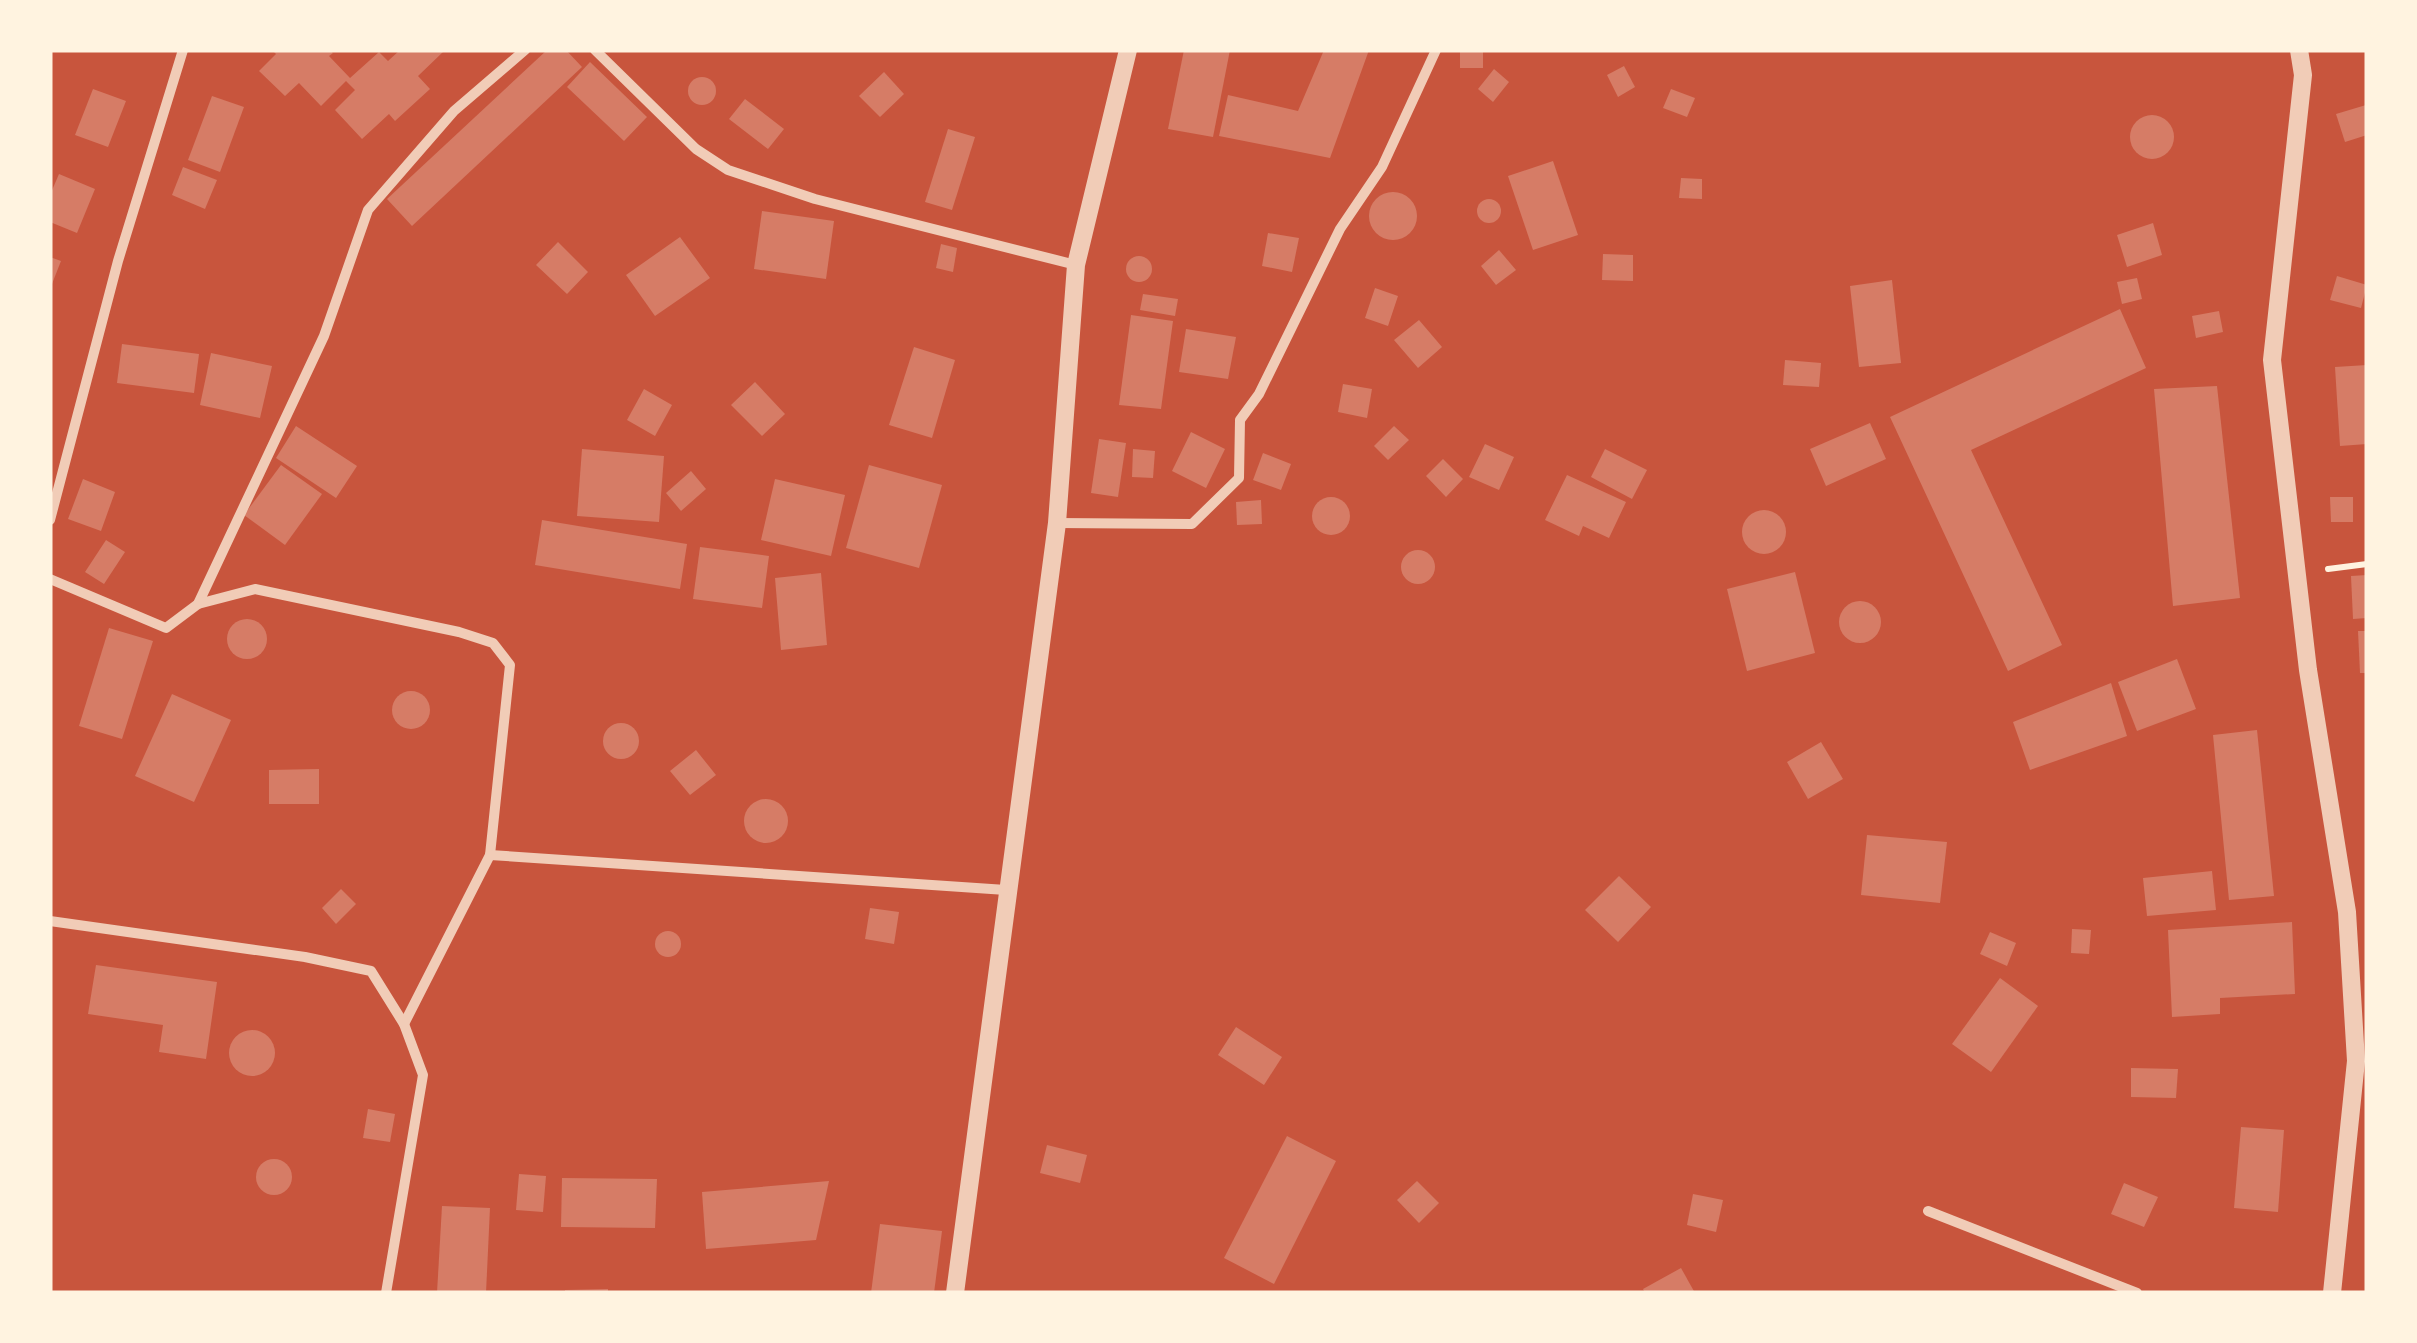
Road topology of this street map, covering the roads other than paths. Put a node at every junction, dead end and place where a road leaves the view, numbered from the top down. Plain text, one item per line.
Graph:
1 (183, 50) edge
2 (525, 50) edge
3 (595, 50) edge
4 (1128, 50) edge
5 (1436, 50) edge
6 (2299, 50) edge
7 (1076, 265) junction
8 (50, 520) edge
9 (1056, 522) junction
10 (50, 579) edge
11 (198, 604) junction
12 (490, 855) junction
13 (1006, 890) junction
14 (50, 921) edge
15 (404, 1024) junction
16 (1928, 1212) dead end
17 (386, 1293) edge
18 (956, 1293) edge
19 (2137, 1293) edge
20 (2332, 1293) edge

1 - 8 street
2 - 11 street
3 - 7 street
4 - 7 street
5 - 9 street
6 - 20 street
7 - 9 street
9 - 13 street
10 - 11 street
11 - 12 street
12 - 13 street
12 - 15 street
13 - 18 street
14 - 15 street
15 - 17 street
16 - 19 street

